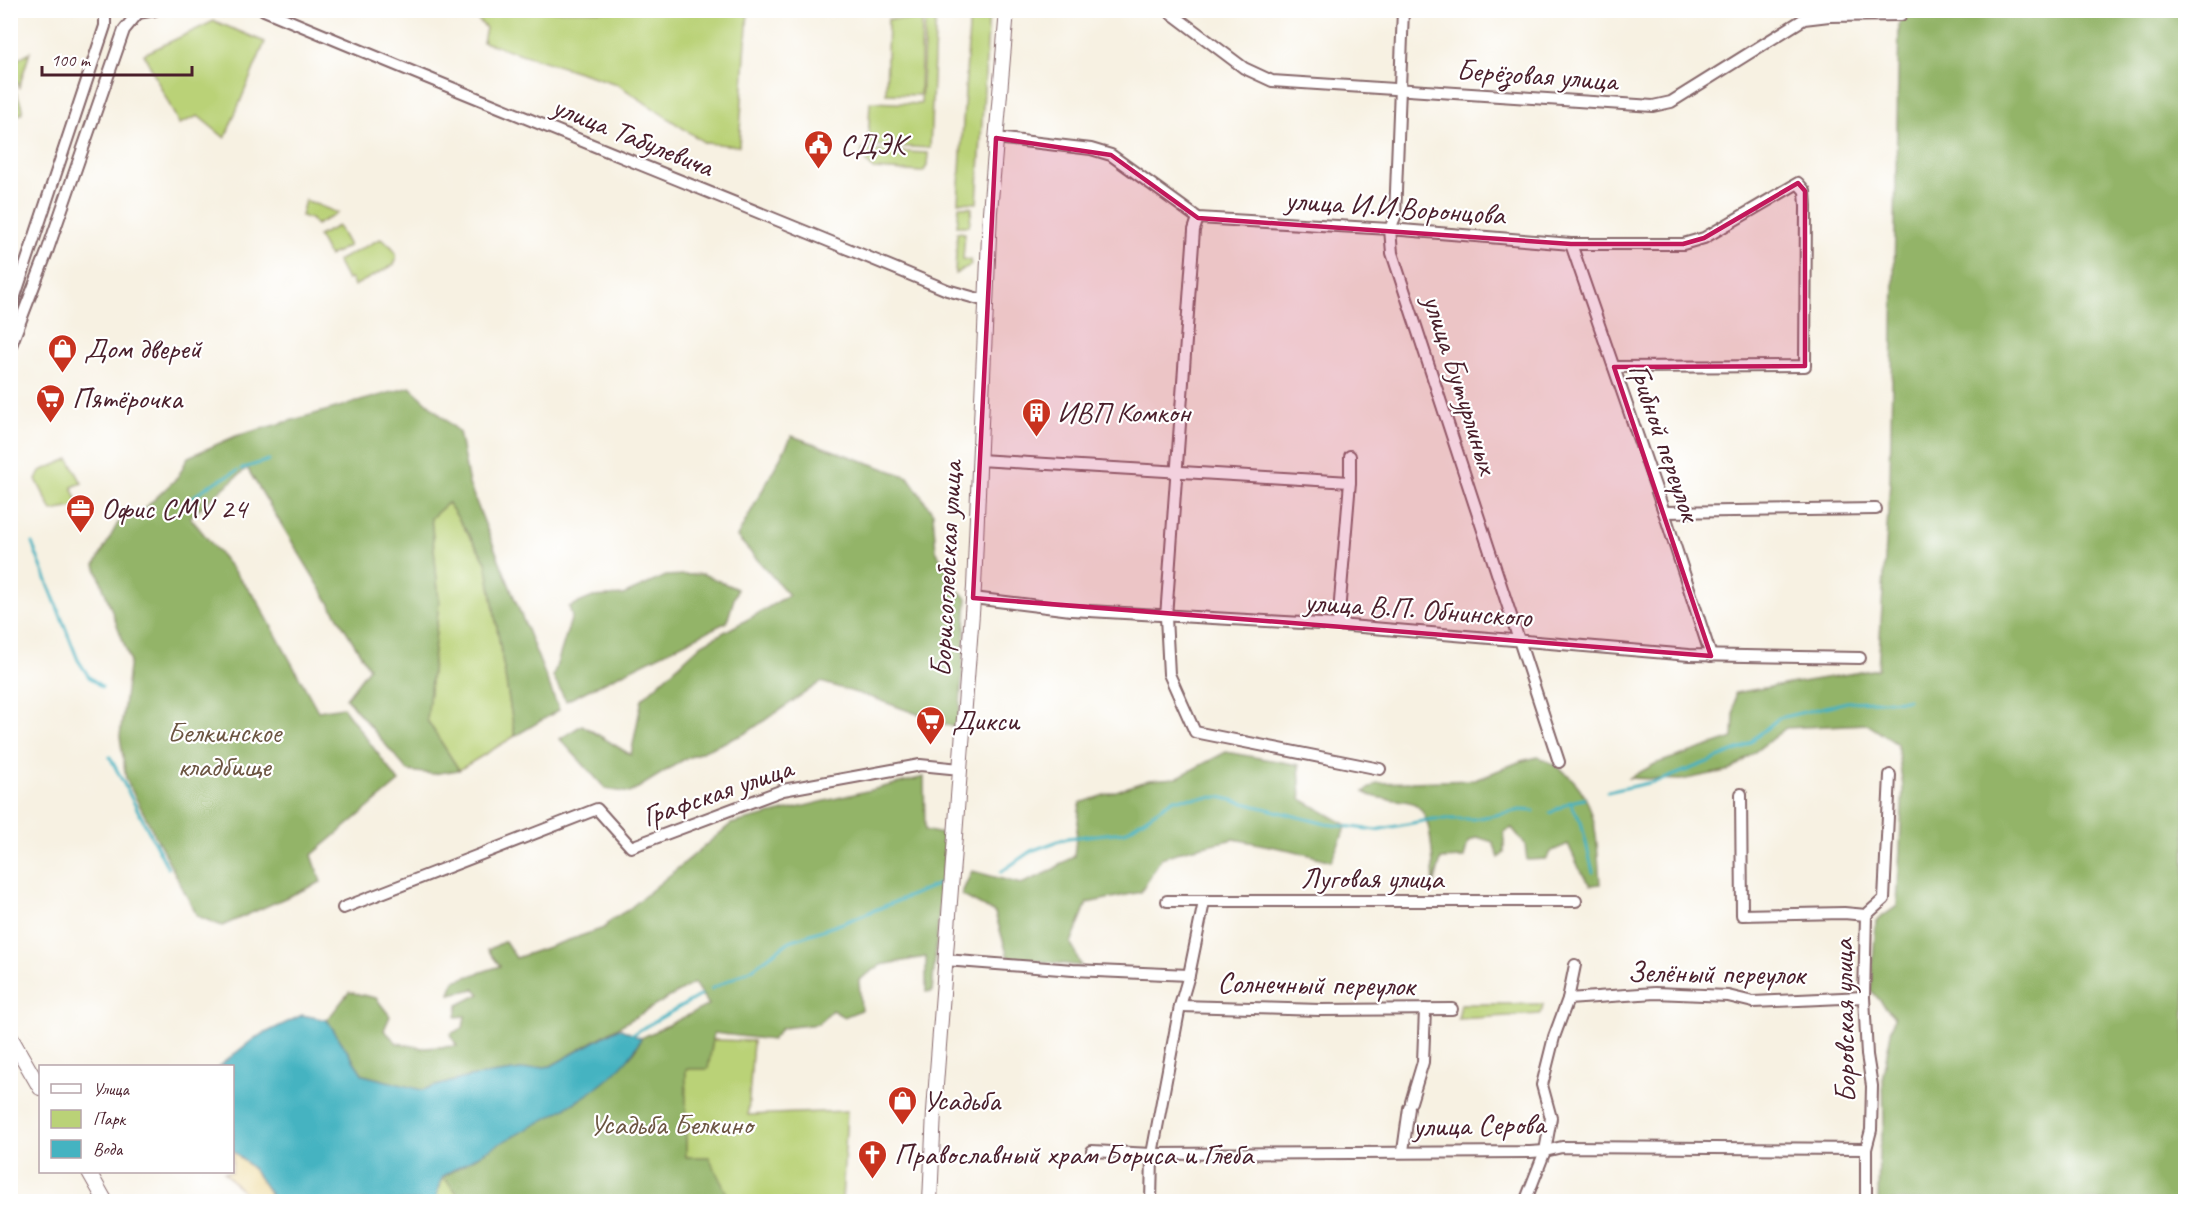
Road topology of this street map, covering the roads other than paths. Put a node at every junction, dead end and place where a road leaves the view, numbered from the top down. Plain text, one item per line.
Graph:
1 (105, 10) edge
2 (155, 10) edge
3 (264, 10) edge
4 (1007, 10) edge
5 (1167, 10) edge
6 (1402, 10) edge
7 (133, 12) edge
8 (1901, 15) dead end
9 (1400, 89) junction
10 (996, 138) junction
11 (1198, 218) junction
12 (1390, 229) junction
13 (1571, 244) junction
14 (986, 301) junction
15 (10, 311) edge
16 (10, 348) edge
17 (1614, 367) junction
18 (1350, 456) dead end
19 (980, 460) junction
20 (1177, 471) junction
21 (1350, 482) junction
22 (1876, 509) dead end
23 (1664, 512) junction
24 (973, 598) junction
25 (1166, 616) junction
26 (1338, 625) junction
27 (1518, 640) junction
28 (1711, 656) junction
29 (1860, 658) dead end
30 (1559, 762) dead end
31 (960, 769) junction
32 (1380, 769) dead end
33 (1890, 775) dead end
34 (1741, 794) dead end
35 (1167, 901) dead end
36 (1576, 901) dead end
37 (1203, 902) junction
38 (343, 908) dead end
39 (1866, 915) junction
40 (945, 960) junction
41 (1575, 965) dead end
42 (1189, 975) junction
43 (1864, 997) junction
44 (1568, 999) junction
45 (1180, 1006) junction
46 (1425, 1009) junction
47 (1452, 1009) dead end
48 (10, 1036) edge
49 (39, 1086) edge
50 (1866, 1149) junction
51 (1092, 1151) dead end
52 (1403, 1151) junction
53 (1545, 1151) junction
54 (1152, 1154) junction
55 (90, 1173) edge
56 (106, 1202) edge
57 (930, 1202) edge
58 (1151, 1202) edge
59 (1525, 1202) edge
60 (1866, 1202) edge

1 - 15 street
2 - 7 street
3 - 14 street, улица Табулевича
4 - 10 street, Борисоглебская улица
5 - 9 street, Берёзовая улица
6 - 9 street, улица Бутурлиных
7 - 16 street
8 - 9 street, Берёзовая улица
9 - 12 street, улица Бутурлиных
10 - 11 street
10 - 14 street, Борисоглебская улица
11 - 12 street, улица И.И.Воронцова
11 - 20 street
12 - 13 street, улица И.И.Воронцова
12 - 27 street, улица Бутурлиных
13 - 17 street, Грибной переулок
13 - 17 street, улица И.И.Воронцова
14 - 19 street, Борисоглебская улица
17 - 23 street, Грибной переулок
18 - 21 street
19 - 20 street
19 - 24 street, Борисоглебская улица
20 - 21 street
20 - 25 street
21 - 26 street
22 - 23 street
23 - 28 street, Грибной переулок
24 - 25 street, улица В.П. Обнинского
24 - 31 street, Борисоглебская улица
25 - 26 street, улица В.П. Обнинского
25 - 32 street
26 - 27 street, улица В.П. Обнинского
27 - 28 street, улица В.П. Обнинского
27 - 30 street, улица Бутурлиных
28 - 29 street, улица В.П. Обнинского
31 - 38 street, Графская улица
31 - 40 street, Борисоглебская улица
33 - 39 street, Боровская улица
34 - 39 street
35 - 37 street, Луговая улица
36 - 37 street, Луговая улица
37 - 42 street
39 - 43 street, Боровская улица
40 - 42 street
40 - 57 street, Борисоглебская улица
41 - 44 street
42 - 45 street
43 - 44 street, Зелёный переулок
43 - 50 street, Боровская улица
44 - 53 street
45 - 46 street, Солнечный переулок
45 - 54 street
46 - 47 street, Солнечный переулок
46 - 52 street
48 - 49 street
50 - 53 street, улица Серова
50 - 60 street, Боровская улица
51 - 54 street, улица Серова
52 - 53 street, улица Серова
52 - 54 street, улица Серова
53 - 59 street
54 - 58 street
55 - 56 street

